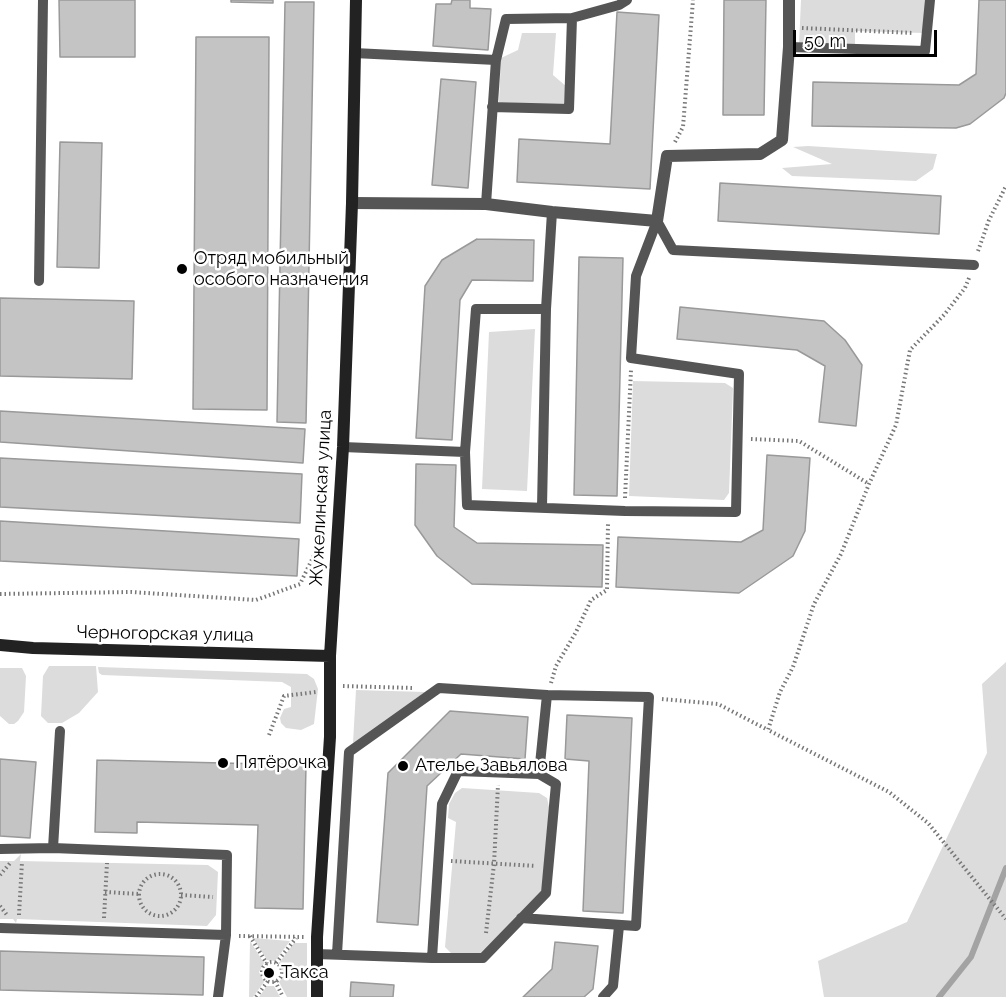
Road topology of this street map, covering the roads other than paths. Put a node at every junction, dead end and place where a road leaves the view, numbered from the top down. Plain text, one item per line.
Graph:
1 (43, 0) edge
2 (356, 0) edge
3 (627, 0) edge
4 (789, 0) edge
5 (930, 0) edge
6 (572, 18) junction
7 (789, 47) junction
8 (354, 53) junction
9 (496, 60) junction
10 (492, 107) junction
11 (352, 203) junction
12 (486, 204) junction
13 (552, 212) junction
14 (657, 221) junction
15 (974, 265) road end
16 (39, 281) dead end
17 (546, 309) junction
18 (343, 447) junction
19 (465, 452) junction
20 (542, 507) junction
21 (0, 645) edge
22 (330, 656) junction
23 (547, 695) junction
24 (60, 731) dead end
25 (539, 774) junction
26 (53, 848) junction
27 (0, 849) edge
28 (520, 918) junction
29 (619, 926) junction
30 (0, 928) edge
31 (226, 935) junction
32 (316, 954) junction
33 (337, 954) junction
34 (432, 958) junction
35 (218, 997) edge
36 (317, 997) edge
37 (603, 997) edge

1 - 16 lane
2 - 8 street, Жужелинская улица
3 - 6 lane
4 - 7 street
5 - 7 lane
6 - 9 lane
6 - 10 lane
7 - 14 street
8 - 9 lane
8 - 11 street, Жужелинская улица
9 - 10 lane
10 - 12 lane
11 - 12 street
11 - 18 street, Жужелинская улица
12 - 13 street
13 - 14 street
13 - 17 lane
14 - 15 lane
14 - 20 lane
17 - 19 lane
17 - 20 lane
18 - 19 lane
18 - 22 street, Жужелинская улица
19 - 20 lane
21 - 22 street, Черногорская улица
22 - 32 street, Жужелинская улица
23 - 25 lane
23 - 29 lane
23 - 33 lane
24 - 26 lane
25 - 28 lane
25 - 34 lane
26 - 27 lane
26 - 31 lane
28 - 29 lane
28 - 34 lane
29 - 37 lane
30 - 31 lane
31 - 35 lane
32 - 33 lane
32 - 36 street, Жужелинская улица
33 - 34 lane

